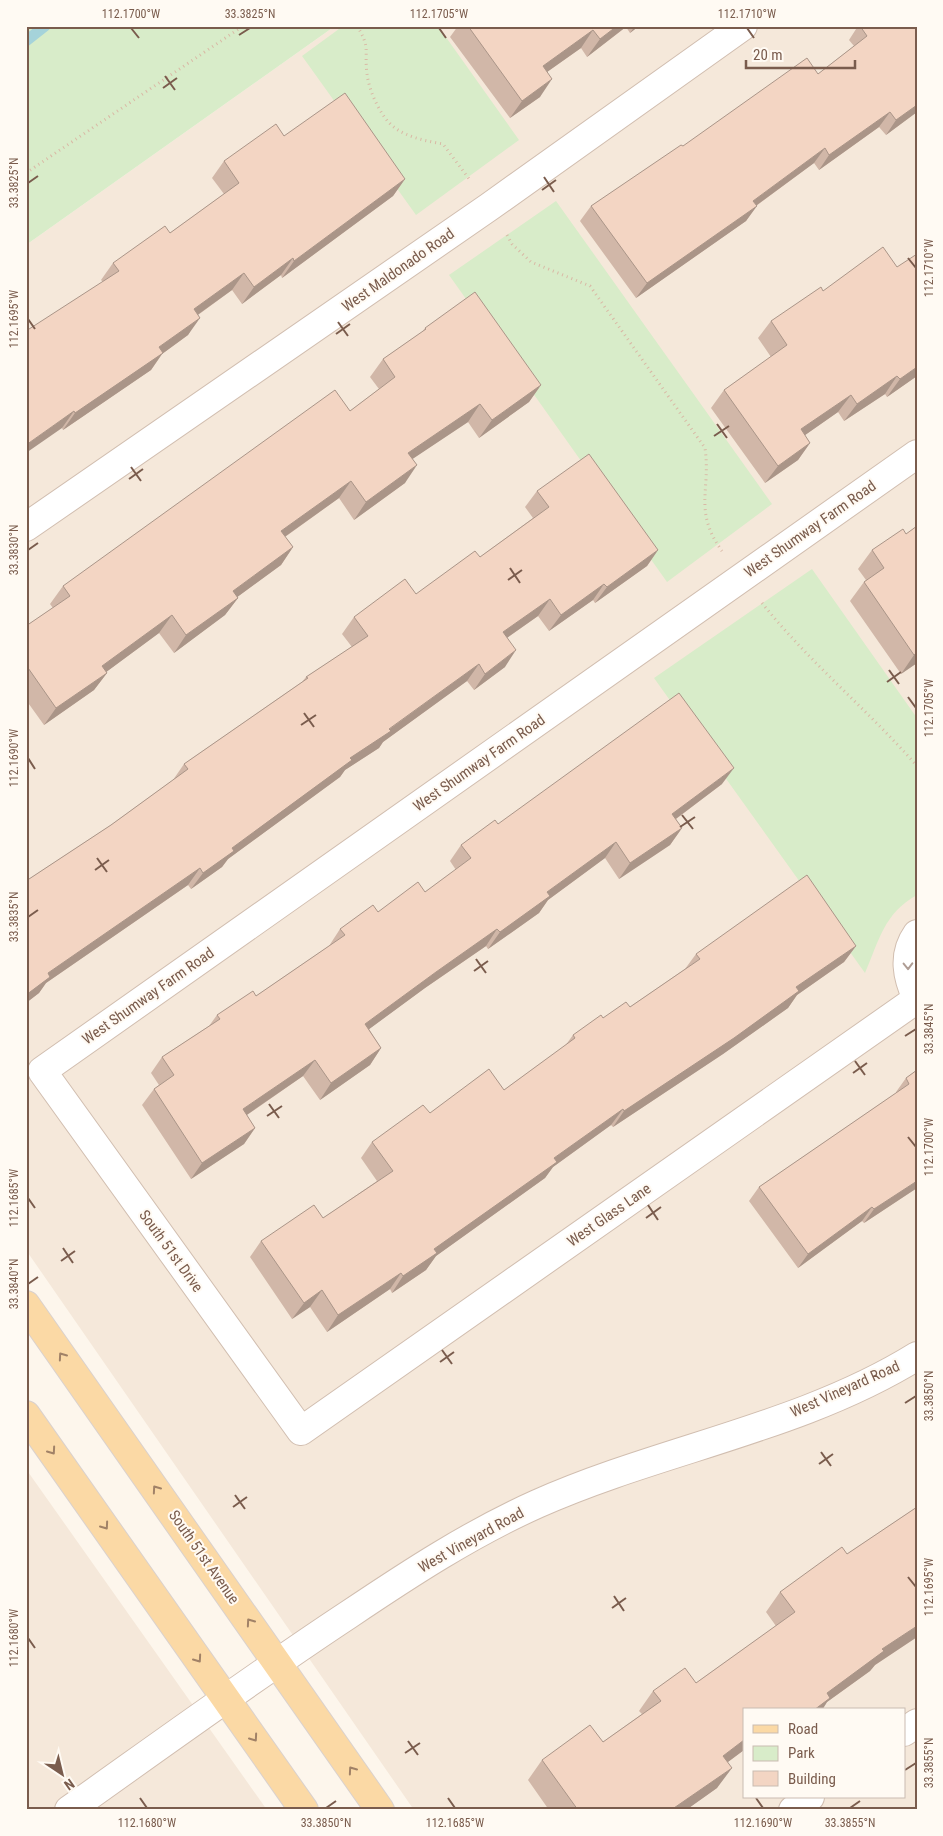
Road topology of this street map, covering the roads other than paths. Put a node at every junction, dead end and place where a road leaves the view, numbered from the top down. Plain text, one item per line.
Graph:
1 (743, 26) edge
2 (917, 454) edge
3 (26, 527) edge
4 (917, 934) edge
5 (917, 999) edge
6 (42, 1071) joint
7 (26, 1305) edge
8 (917, 1356) edge
9 (26, 1415) edge
10 (301, 1431) joint
11 (278, 1662) junction
12 (226, 1698) junction
13 (917, 1723) edge
14 (906, 1731) edge
15 (809, 1798) edge
16 (70, 1810) edge
17 (304, 1810) edge
18 (380, 1810) edge
19 (792, 1810) edge

1 - 3 street, West Maldonado Road
2 - 6 street, West Shumway Farm Road
4 -> 5 street
5 - 10 street, West Glass Lane
6 - 10 street, South 51st Drive
11 -> 7 main road, South 51st Avenue
8 - 11 street, West Vineyard Road
9 -> 12 main road
11 - 12 street, West Vineyard Road
18 -> 11 main road, South 51st Avenue
12 - 16 street, West Vineyard Road
12 -> 17 main road
13 - 14 street
15 - 19 street

